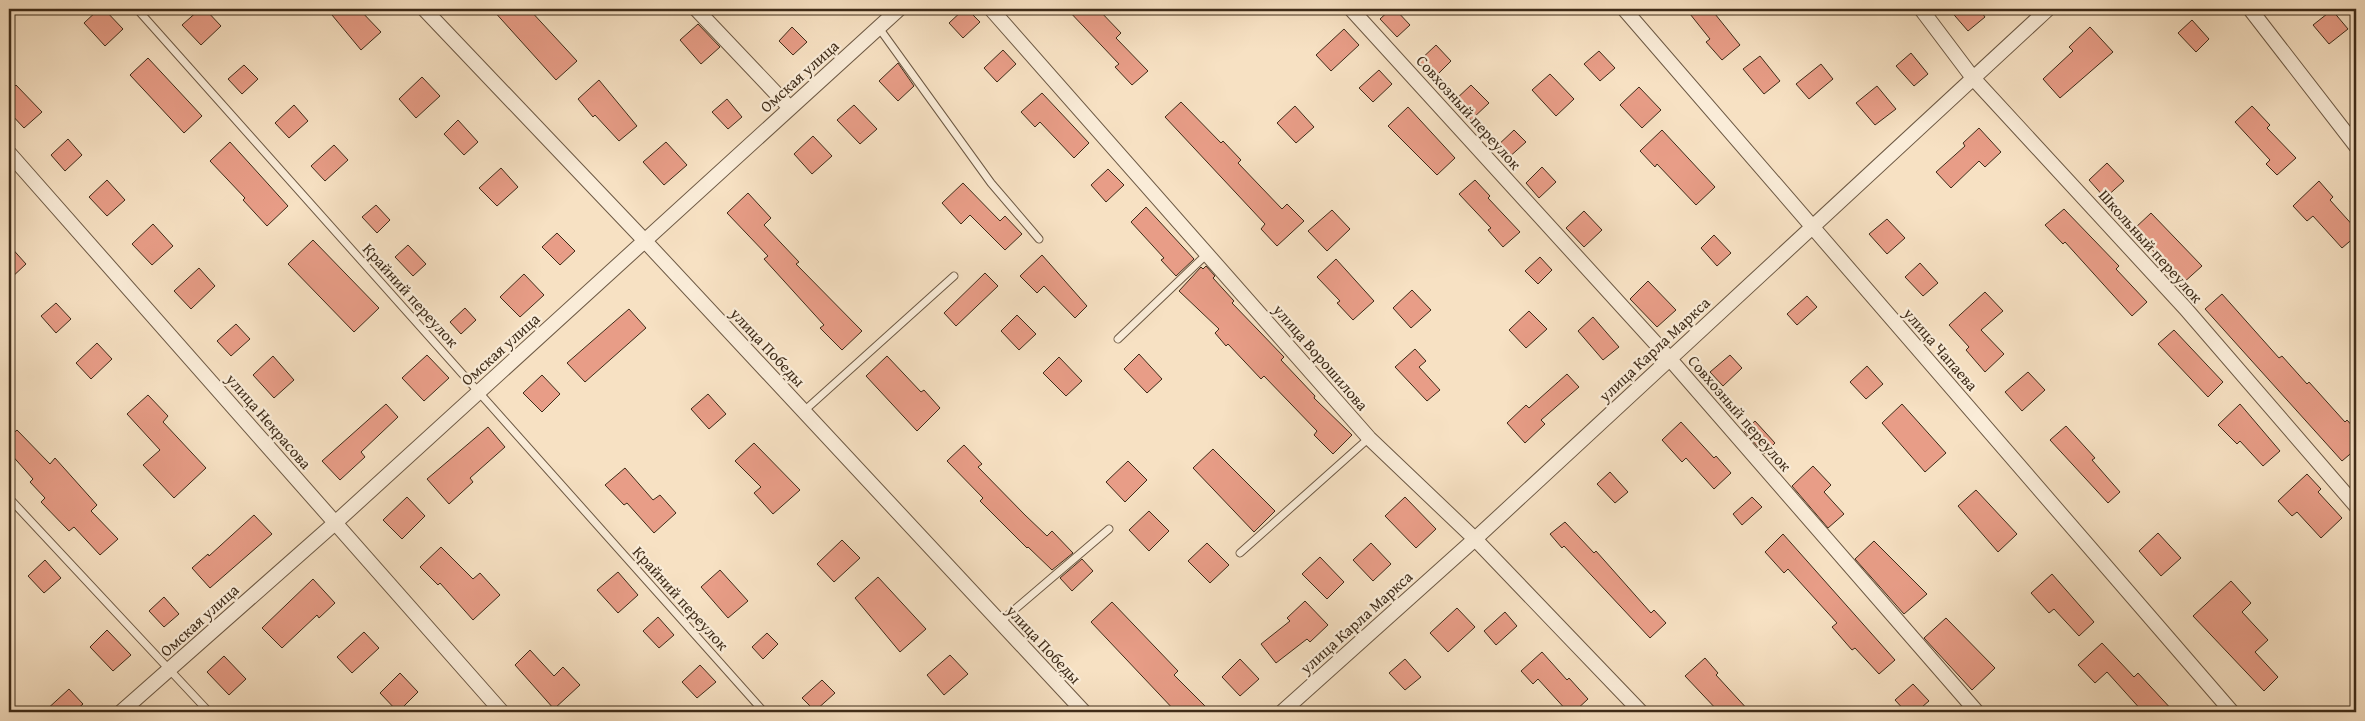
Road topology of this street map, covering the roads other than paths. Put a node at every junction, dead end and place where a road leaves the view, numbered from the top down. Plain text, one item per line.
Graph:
1 (137, 9) edge
2 (424, 9) edge
3 (696, 9) edge
4 (900, 9) edge
5 (991, 9) edge
6 (1351, 9) edge
7 (1624, 9) edge
8 (1921, 9) edge
9 (2048, 9) edge
10 (2250, 9) edge
11 (879, 28) junction
12 (1973, 78) junction
13 (790, 108) junction
14 (2355, 143) edge
15 (9, 153) edge
16 (1812, 227) junction
17 (1039, 239) dead end
18 (645, 240) junction
19 (1207, 254) junction
20 (954, 276) dead end
21 (1118, 339) dead end
22 (1669, 358) junction
23 (479, 392) junction
24 (804, 411) junction
25 (1369, 438) junction
26 (9, 498) edge
27 (2356, 506) edge
28 (335, 523) junction
29 (1108, 529) dead end
30 (1475, 539) junction
31 (1240, 553) dead end
32 (1000, 622) junction
33 (170, 670) junction
34 (121, 712) edge
35 (209, 712) edge
36 (502, 712) edge
37 (764, 712) edge
38 (1084, 712) edge
39 (1282, 712) edge
40 (1641, 712) edge
41 (1977, 712) edge
42 (2232, 712) edge

1 - 23 lane, Крайний переулок
2 - 18 street, улица Победы
3 - 13 street
4 - 11 street, Омская улица
5 - 19 street, улица Ворошилова
6 - 22 street, Совхозный переулок
7 - 16 street, улица Чапаева
8 - 12 street, Школьный переулок
9 - 12 street, улица Карла Маркса
10 - 14 street
11 - 13 street, Омская улица
11 - 17 lane
12 - 16 street, улица Карла Маркса
12 - 27 street, Школьный переулок
13 - 18 street, Омская улица
15 - 28 street, улица Некрасова
16 - 22 street, улица Карла Маркса
16 - 42 street, улица Чапаева
18 - 23 street, Омская улица
18 - 24 street, улица Победы
19 - 21 lane
19 - 25 street, улица Ворошилова
20 - 24 lane
22 - 30 street, улица Карла Маркса
22 - 41 street, Совхозный переулок
23 - 28 street, Омская улица
23 - 37 lane, Крайний переулок
24 - 32 street, улица Победы
25 - 30 street, улица Ворошилова
25 - 31 lane
26 - 33 lane
28 - 33 street, Омская улица
28 - 36 street, улица Некрасова
29 - 32 lane
30 - 39 street, улица Карла Маркса
30 - 40 street, улица Ворошилова
32 - 38 street, улица Победы
33 - 34 street, Омская улица
33 - 35 lane

